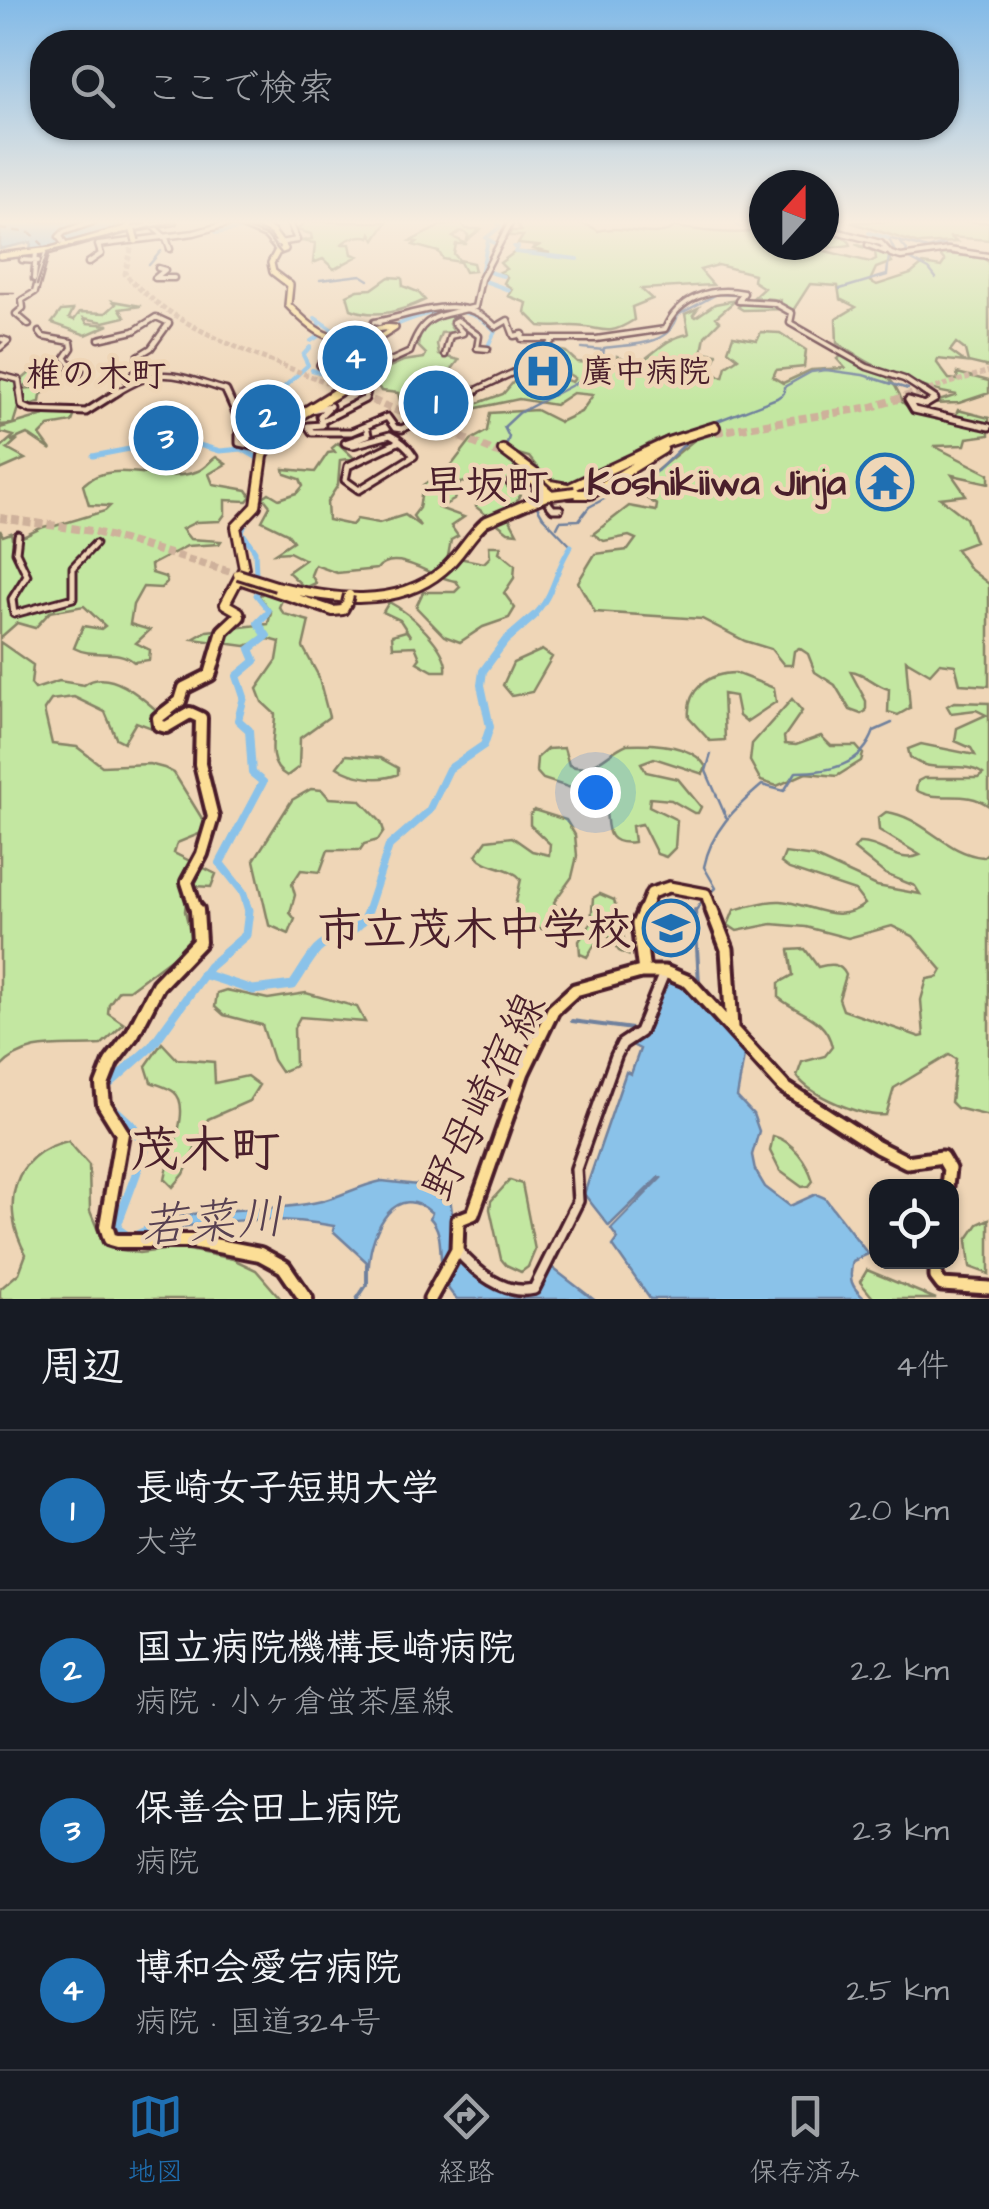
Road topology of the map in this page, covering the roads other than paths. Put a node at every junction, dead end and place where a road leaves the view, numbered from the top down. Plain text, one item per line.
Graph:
1 (37, 283) edge
2 (287, 283) edge
3 (480, 283) edge
4 (472, 308) junction
5 (29, 325) dead end
6 (396, 326) junction
7 (39, 332) dead end
8 (2, 339) edge
9 (99, 339) dead end
10 (553, 340) junction
11 (0, 348) edge
12 (488, 349) dead end
13 (445, 355) dead end
14 (81, 370) dead end
15 (0, 375) edge
16 (132, 383) junction
17 (310, 409) junction
18 (322, 420) junction
19 (989, 426) edge
20 (715, 427) tunnel mouth
21 (240, 430) junction
22 (367, 430) junction
23 (704, 434) tunnel mouth
24 (400, 441) junction
25 (263, 448) junction
26 (663, 449) junction
27 (640, 458) junction
28 (530, 471) junction
29 (602, 475) junction
30 (510, 483) dead end
31 (548, 495) junction
32 (18, 536) dead end
33 (94, 544) dead end
34 (442, 571) junction
35 (238, 576) junction
36 (299, 593) junction
37 (316, 602) junction
38 (347, 602) junction
39 (644, 972) junction
40 (665, 972) junction
41 (732, 1028) junction
42 (948, 1179) edge
43 (457, 1250) junction
44 (936, 1269) edge
45 (989, 1288) edge
46 (306, 1299) edge
47 (430, 1299) edge

1 - 5 street
2 - 6 highway
3 - 4 street
4 - 6 street
4 - 10 street
4 - 18 street
6 - 17 highway
7 - 14 street
8 - 11 street
9 - 16 street
10 - 19 street
10 - 22 street
12 - 13 street
15 - 16 street
16 - 21 street
17 - 18 street
17 - 25 highway
18 - 21 street, bridge
18 - 22 street
20 - 27 highway
21 - 25 street
22 - 24 street
23 - 26 highway
24 - 24 street
25 - 35 highway
26 - 27 highway
26 - 31 highway
27 - 28 highway, bridge
27 - 29 highway
28 - 28 highway
28 - 29 highway
28 - 31 highway
29 - 31 highway
30 - 31 street
31 - 34 highway, bridge
32 - 33 street
34 - 36 highway
34 - 38 highway
35 - 36 highway, bridge
35 - 36 highway, bridge
35 - 46 highway
36 - 37 highway
36 - 37 highway
36 - 38 highway
37 - 38 highway
39 - 40 main road, 野母崎宿線
39 - 41 main road
39 - 43 main road, 野母崎宿線
40 - 41 main road, 野母崎宿線
40 - 43 street
41 - 42 main road, 野母崎宿線
43 - 47 main road, 野母崎宿線
44 - 45 main road

